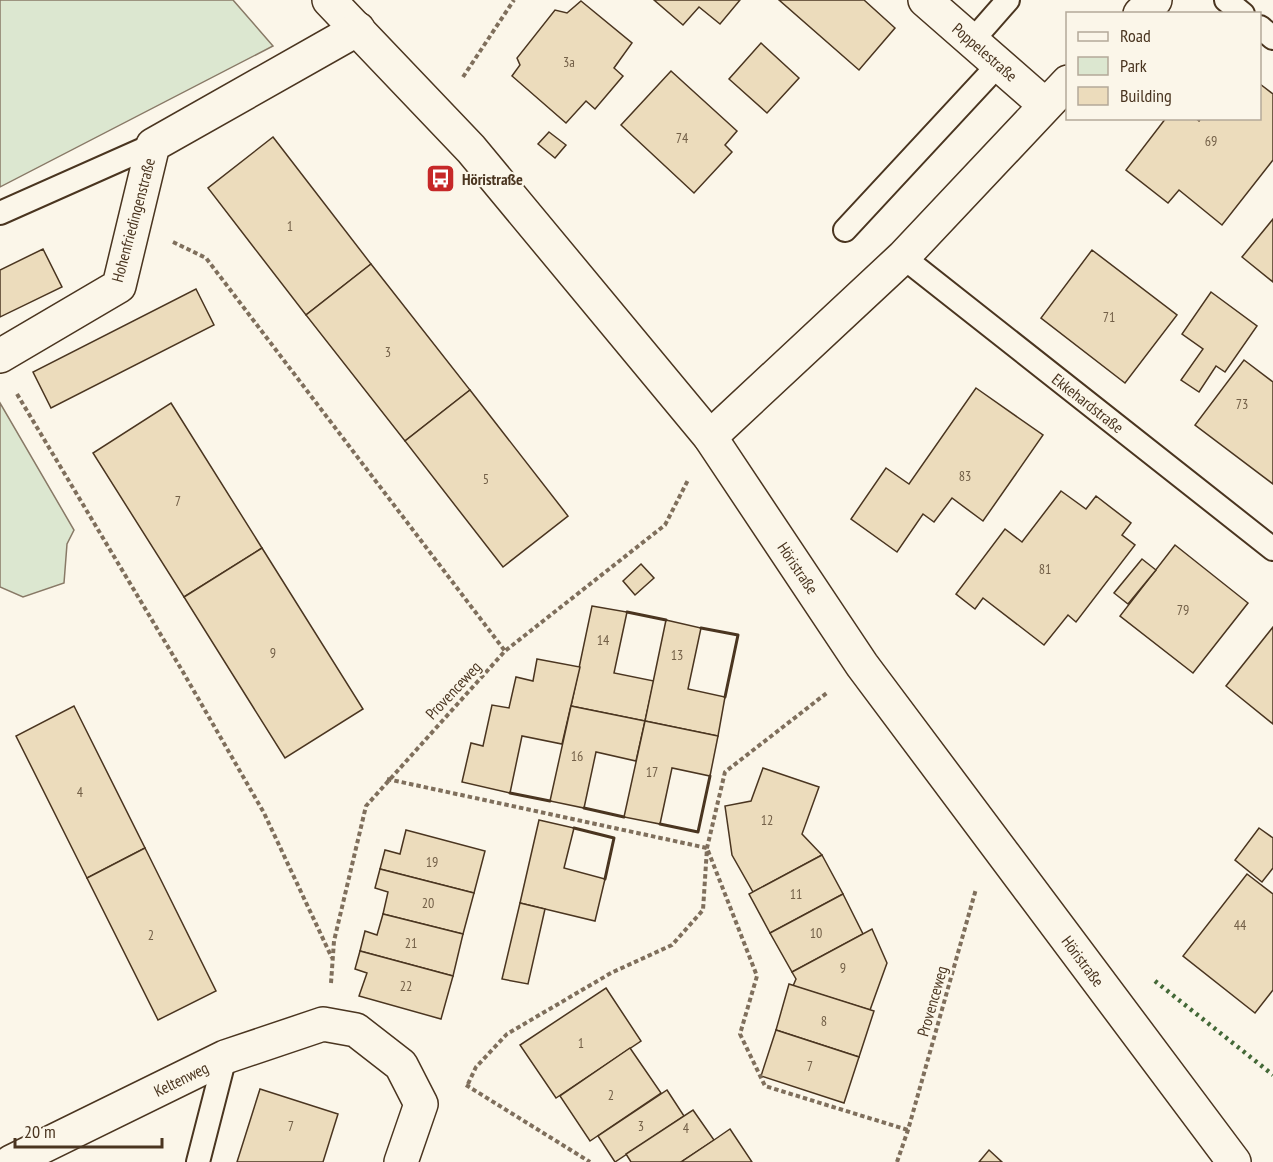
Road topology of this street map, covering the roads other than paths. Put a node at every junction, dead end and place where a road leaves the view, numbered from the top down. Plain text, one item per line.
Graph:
1 (329, 0) edge
2 (925, 0) edge
3 (1008, 0) edge
4 (1155, 0) edge
5 (1226, 0) edge
6 (1142, 12) edge
7 (1241, 12) edge
8 (1261, 28) edge
9 (358, 29) junction
10 (1273, 38) edge
11 (972, 40) junction
12 (999, 64) junction
13 (1066, 84) edge
14 (1044, 104) junction
15 (153, 145) junction
16 (0, 213) edge
17 (845, 230) dead end
18 (903, 257) junction
19 (6, 371) edge
20 (710, 437) junction
21 (1273, 549) edge
22 (225, 1057) junction
23 (11, 1162) edge
24 (198, 1162) edge
25 (402, 1162) edge
26 (1234, 1162) edge

1 - 9 street, Höristraße
2 - 11 street, Poppelestraße
3 - 11 lane
4 - 6 street
5 - 7 lane
8 - 10 lane
9 - 15 street, Hohenfriedingenstraße
9 - 20 street, Höristraße
11 - 12 street, Poppelestraße
12 - 14 street, Poppelestraße
12 - 17 lane
13 - 14 street
14 - 18 street
15 - 16 lane
15 - 19 street, Hohenfriedingenstraße
18 - 20 street
18 - 21 lane, Ekkehardstraße
20 - 26 street, Höristraße
22 - 23 street, Keltenweg
22 - 24 lane
22 - 25 street, Keltenweg

